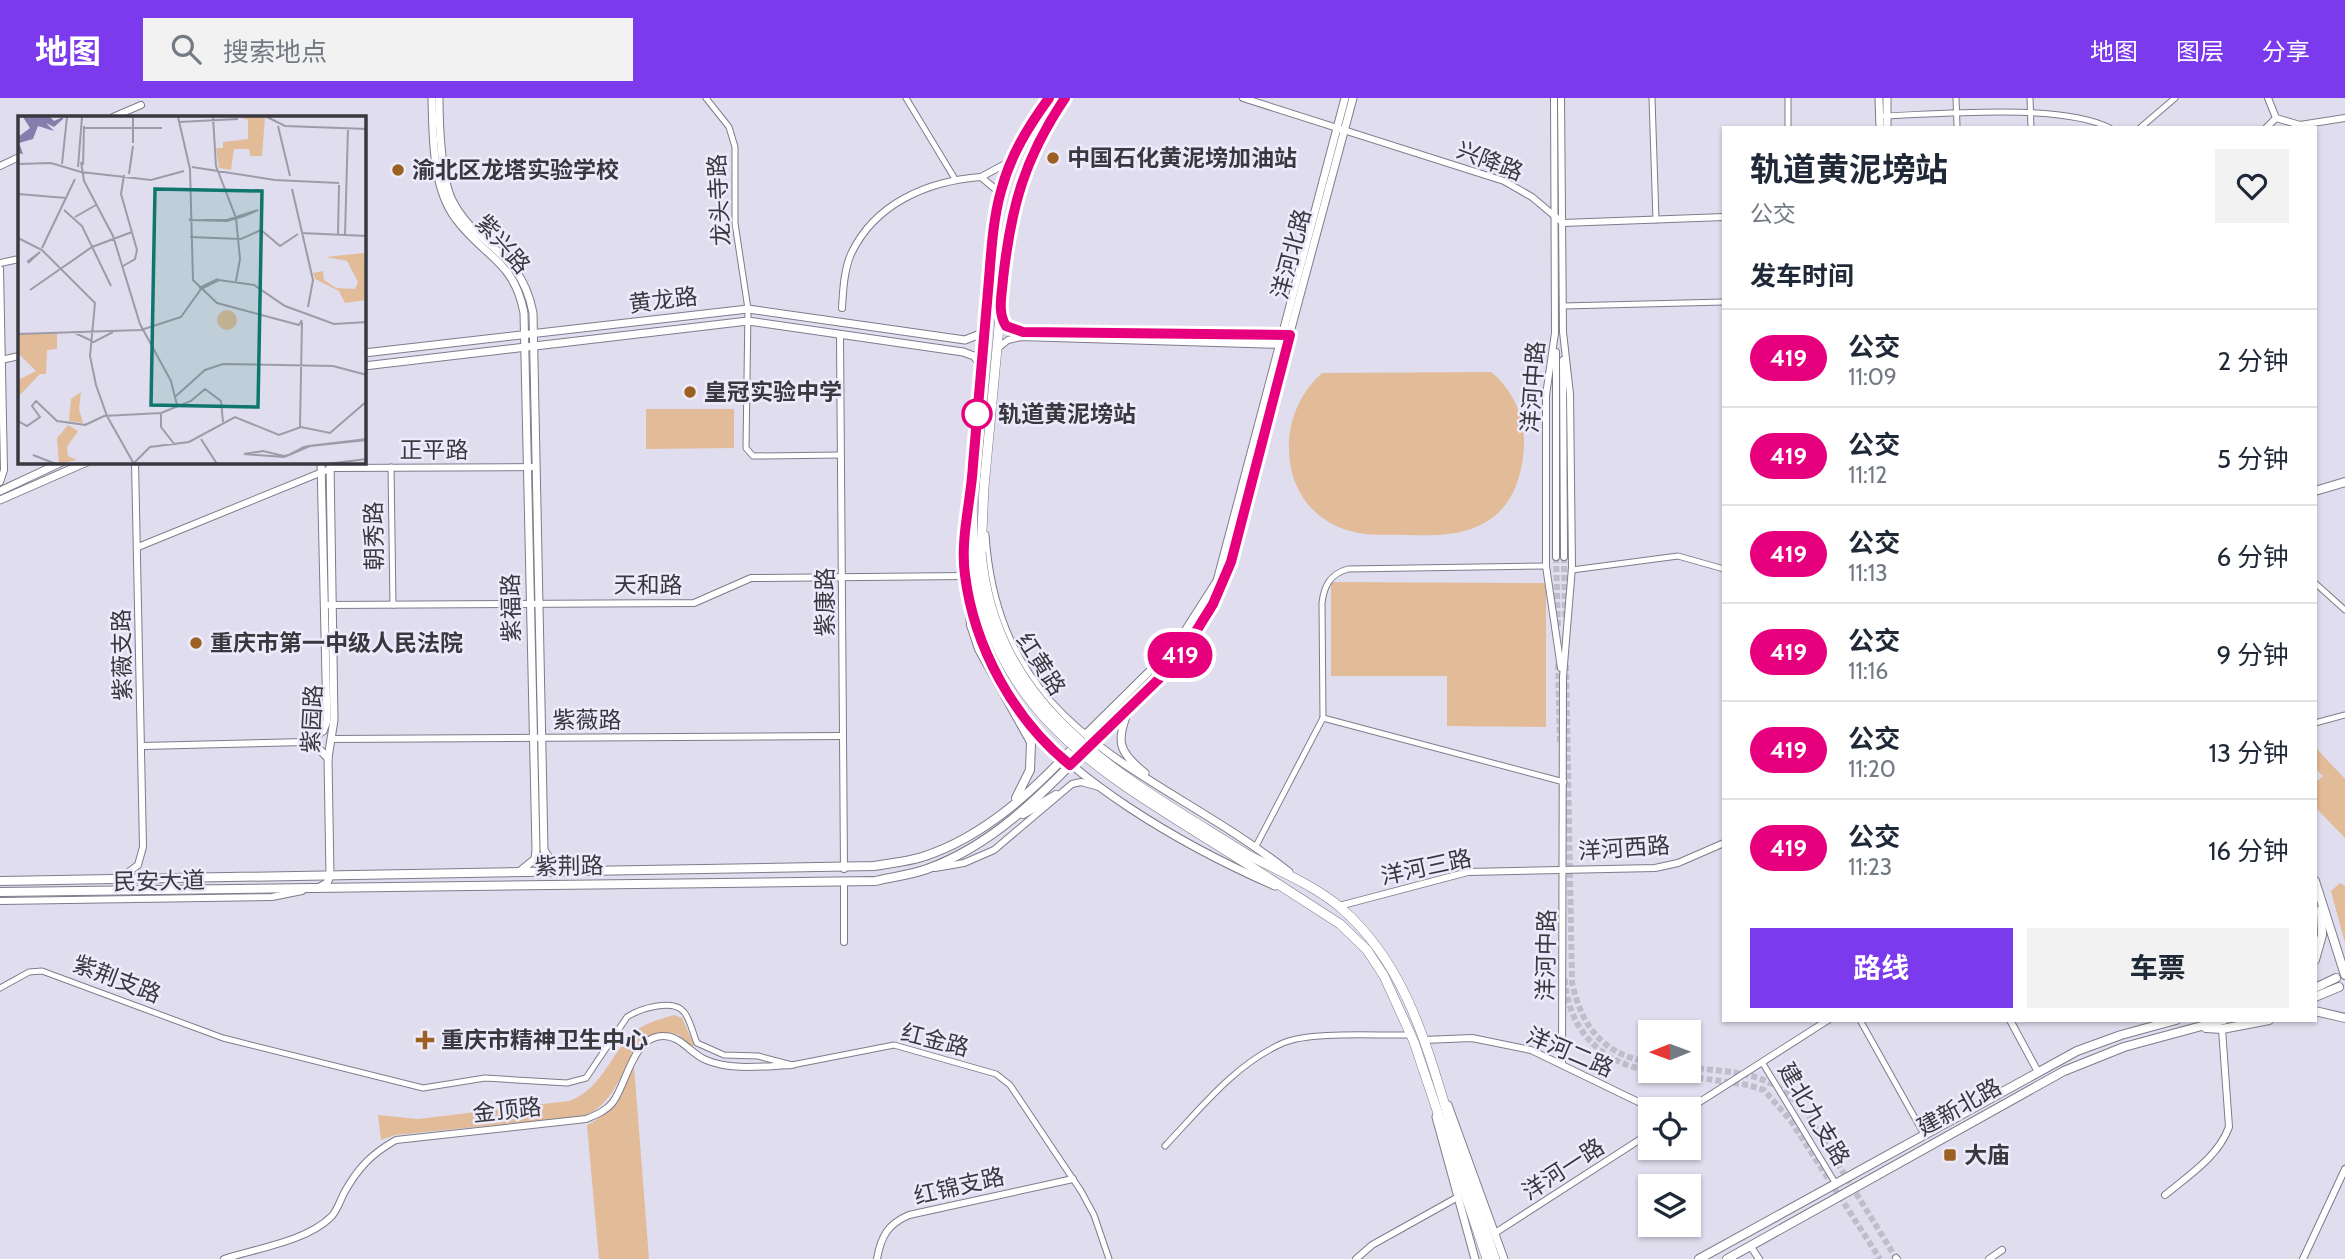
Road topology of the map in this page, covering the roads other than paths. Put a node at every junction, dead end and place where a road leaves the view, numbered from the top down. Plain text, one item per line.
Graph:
1 (432, 98) edge
2 (439, 98) edge
3 (706, 98) edge
4 (906, 98) edge
5 (1049, 98) edge
6 (1065, 98) edge
7 (1243, 98) edge
8 (1345, 98) edge
9 (1353, 98) edge
10 (1554, 98) edge
11 (1561, 98) edge
12 (1652, 98) edge
13 (1788, 98) edge
14 (1880, 98) edge
15 (1887, 98) edge
16 (1956, 98) edge
17 (2030, 98) edge
18 (2175, 98) edge
19 (2268, 98) edge
20 (141, 105) dead end
21 (1957, 114) junction
22 (2032, 114) junction
23 (115, 116) edge
24 (1883, 116) junction
25 (2276, 118) junction
26 (2345, 118) edge
27 (1788, 126) edge
28 (1880, 126) edge
29 (1886, 126) edge
30 (1957, 126) edge
31 (2031, 126) edge
32 (2105, 126) edge
33 (2142, 126) edge
34 (2268, 126) edge
35 (1341, 128) junction
36 (18, 157) edge
37 (1010, 161) junction
38 (0, 166) edge
39 (981, 177) junction
40 (955, 179) junction
41 (1000, 193) junction
42 (1555, 215) junction
43 (1722, 216) edge
44 (1656, 220) junction
45 (1563, 223) junction
46 (18, 259) edge
47 (0, 263) edge
48 (0, 269) edge
49 (1722, 302) edge
50 (1563, 306) junction
51 (842, 308) junction
52 (748, 309) junction
53 (1000, 313) junction
54 (829, 320) junction
55 (748, 321) junction
56 (852, 323) junction
57 (985, 326) junction
58 (1559, 332) junction
59 (529, 335) junction
60 (840, 335) junction
61 (1286, 335) junction
62 (965, 340) junction
63 (1283, 345) junction
64 (530, 348) junction
65 (998, 348) junction
66 (510, 350) junction
67 (963, 352) junction
68 (366, 353) edge
69 (1, 360) edge
70 (526, 364) junction
71 (981, 365) junction
72 (366, 366) edge
73 (841, 455) junction
74 (58, 464) edge
75 (82, 464) edge
76 (135, 464) edge
77 (326, 465) edge
78 (391, 467) junction
79 (532, 467) junction
80 (0, 482) edge
81 (2345, 482) edge
82 (972, 487) junction
83 (984, 487) junction
84 (2317, 490) edge
85 (0, 491) edge
86 (0, 500) edge
87 (138, 547) junction
88 (977, 553) junction
89 (1560, 557) tunnel mouth
90 (1546, 566) junction
91 (1722, 568) edge
92 (1572, 570) junction
93 (965, 576) junction
94 (842, 578) junction
95 (2317, 585) edge
96 (968, 589) junction
97 (535, 603) junction
98 (329, 605) junction
99 (393, 605) junction
100 (2345, 610) edge
101 (1563, 677) junction
102 (1129, 707) junction
103 (2345, 715) edge
104 (1323, 718) junction
105 (2317, 722) edge
106 (843, 736) junction
107 (1084, 736) junction
108 (537, 738) junction
109 (331, 739) junction
110 (305, 742) junction
111 (1092, 743) junction
112 (142, 746) junction
113 (328, 758) junction
114 (1067, 762) junction
115 (1564, 782) junction
116 (1105, 789) junction
117 (1056, 796) junction
118 (1181, 801) junction
119 (1005, 812) junction
120 (1012, 821) junction
121 (1722, 844) edge
122 (1256, 846) junction
123 (1246, 858) junction
124 (844, 869) junction
125 (926, 870) junction
126 (1564, 870) junction
127 (558, 872) junction
128 (519, 873) junction
129 (330, 876) junction
130 (121, 878) junction
131 (0, 880) edge
132 (844, 883) junction
133 (1303, 884) junction
134 (318, 888) junction
135 (2317, 888) edge
136 (2319, 894) junction
137 (1301, 898) junction
138 (1, 899) edge
139 (1339, 906) junction
140 (844, 942) dead end
141 (2317, 953) edge
142 (2345, 975) edge
143 (2317, 987) edge
144 (0, 988) edge
145 (2317, 996) edge
146 (674, 1005) joint
147 (2317, 1011) edge
148 (2345, 1018) edge
149 (1825, 1022) edge
150 (1861, 1022) edge
151 (2011, 1022) edge
152 (2169, 1022) edge
153 (2251, 1022) edge
154 (2223, 1025) edge
155 (1411, 1035) junction
156 (1424, 1040) junction
157 (1762, 1062) junction
158 (1562, 1064) junction
159 (792, 1065) junction
160 (2038, 1072) junction
161 (1439, 1083) junction
162 (1429, 1086) junction
163 (1638, 1101) edge
164 (1701, 1101) edge
165 (1449, 1132) junction
166 (1925, 1136) junction
167 (1638, 1141) edge
168 (1165, 1146) dead end
169 (2345, 1169) edge
170 (1073, 1179) junction
171 (1836, 1184) junction
172 (2165, 1195) dead end
173 (1458, 1197) junction
174 (1494, 1233) junction
175 (1717, 1247) junction
176 (1751, 1247) junction
177 (2002, 1250) dead end
178 (1731, 1258) edge
179 (224, 1259) edge
180 (877, 1259) edge
181 (1109, 1259) edge
182 (1356, 1259) edge
183 (1475, 1259) edge
184 (1487, 1259) edge
185 (1495, 1259) edge
186 (1504, 1259) edge
187 (1692, 1259) edge
188 (1699, 1259) edge
189 (1759, 1259) edge
190 (1989, 1259) edge
191 (2303, 1259) edge

1 - 59 main road, 紫兴路
2 - 59 main road, 紫兴路
3 - 52 street, 龙头寺路
4 - 40 street
5 - 37 highway, 红黄路
6 - 53 highway, 红黄路
7 - 35 street, 兴降路
8 - 35 main road, 洋河北路
9 - 35 main road, 洋河北路
10 - 42 street, 洋河中路
11 - 45 street, 洋河中路
12 - 44 street
13 - 27 street
14 - 24 main road
15 - 24 main road
16 - 21 street
17 - 22 street
18 - 33 street
19 - 25 street
20 - 23 street
21 - 22 street
21 - 24 street
21 - 30 street
22 - 31 street
22 - 32 street
24 - 28 main road
24 - 29 main road
25 - 26 street
25 - 34 street
35 - 42 street, 兴降路
35 - 61 main road, 洋河北路
36 - 38 street
37 - 39 street
37 - 41 highway, 红黄路
39 - 40 street
39 - 41 street
40 - 51 street
41 - 57 highway, 红黄路
42 - 45 street, 兴降路
42 - 58 street, 洋河中路
43 - 44 street
44 - 45 street
45 - 50 street, 洋河中路
46 - 47 street
48 - 69 street
49 - 50 street
50 - 58 street, 洋河中路
51 - 54 street
51 - 56 street
52 - 54 main road, 黄龙路
52 - 55 street, 龙头寺路
52 - 59 main road, 黄龙路
53 - 61 street
53 - 65 highway, 红黄路
54 - 56 main road, 黄龙路
55 - 60 main road, 黄龙路
55 - 64 main road, 黄龙路
55 - 73 street, 龙头寺路
56 - 62 main road, 黄龙路
57 - 62 main road
57 - 71 highway, 红黄路
58 - 89 street
58 - 90 street, 洋河中路
58 - 92 street, 洋河中路
59 - 64 main road, 紫福路
59 - 68 main road, 黄龙路
60 - 67 main road, 黄龙路
60 - 73 street, 紫康路
61 - 63 main road, 洋河北路
62 - 67 main road
63 - 65 street
63 - 102 main road, 洋河北路
63 - 107 main road, 洋河北路
64 - 66 main road, 黄龙路
64 - 70 main road, 紫福路
64 - 79 main road, 紫福路
65 - 83 highway, 红黄路
66 - 70 main road
66 - 72 main road, 黄龙路
67 - 71 main road
69 - 80 street
70 - 79 main road, 紫福路
71 - 82 highway, 红黄路
73 - 94 street, 紫康路
74 - 85 main road
75 - 86 main road
76 - 87 street, 紫薇支路
77 - 78 street, 正平路
77 - 87 street, 正平路
77 - 98 main road, 紫园路
78 - 79 street, 正平路
78 - 99 street, 朝秀路
79 - 97 main road, 紫福路
81 - 84 main road
82 - 88 highway, 红黄路
82 - 93 main road
83 - 88 highway, 红黄路
83 - 107 main road
87 - 112 street, 紫薇支路
88 - 123 highway, 红黄路, bridge
90 - 101 street, 洋河中路
90 - 104 street
91 - 92 street
92 - 101 street, 洋河中路
93 - 94 street, 天和路
93 - 96 main road
94 - 97 street, 天和路
94 - 106 street, 紫康路
95 - 100 street
96 - 114 main road
96 - 119 main road
97 - 99 street, 天和路
97 - 108 main road, 紫福路
98 - 99 street, 天和路
98 - 109 main road, 紫园路
98 - 110 main road, 紫园路
101 - 115 street, 洋河中路
102 - 111 main road, 洋河北路
102 - 118 main road
103 - 105 street
104 - 115 street
104 - 122 street
106 - 108 street, 紫薇路
106 - 124 street, 紫康路
107 - 111 main road
107 - 114 main road, 紫荆路
108 - 109 street, 紫薇路
108 - 127 main road, 紫福路
108 - 128 main road, 紫福路
109 - 113 main road, 紫园路
110 - 112 street
110 - 113 main road
111 - 114 main road, 紫荆路
111 - 118 main road
112 - 130 street, 紫薇支路
113 - 129 main road, 紫园路
114 - 116 main road
114 - 119 main road, 紫荆路
114 - 120 main road, 紫荆路
115 - 126 street, 洋河中路
116 - 117 street
116 - 137 main road
117 - 120 main road
117 - 125 street
118 - 122 main road
119 - 124 main road, 紫荆路
120 - 125 main road, 紫荆路
121 - 126 street, 洋河西路
122 - 133 main road
123 - 133 highway, 红黄路
123 - 137 highway, 红黄路
124 - 127 main road, 紫荆路
125 - 132 main road, 紫荆路
126 - 139 street, 洋河三路
126 - 158 street, 洋河中路
127 - 128 main road, 紫荆路
128 - 129 main road, 紫荆路
129 - 130 main road, 紫荆路
129 - 134 main road
130 - 131 main road, 紫荆路
132 - 134 main road, 紫荆路
132 - 140 street
133 - 139 highway, 红黄路
134 - 138 main road, 紫荆路
135 - 136 main road
136 - 141 main road
136 - 142 main road
137 - 155 highway, 红黄路
139 - 156 highway, 红黄路
143 - 145 main road
144 - 146 street, 紫荆支路
146 - 159 street, 红金路
147 - 148 main road
149 - 157 street
150 - 166 street
151 - 160 street
152 - 160 main road, 建新北路
153 - 154 main road, 建新北路
154 - 172 street
154 - 176 main road, 建新北路
155 - 162 highway, 红黄路
155 - 168 street
156 - 158 street, 洋河二路
156 - 161 highway, 红黄路
157 - 164 street
157 - 171 street, 建北九支路
158 - 163 street, 洋河二路
159 - 170 street, 红金路
159 - 179 street, 金顶路
160 - 166 main road, 建新北路
161 - 165 highway, 红黄路
161 - 174 main road
162 - 165 highway, 红黄路
162 - 173 main road
165 - 184 highway
165 - 185 highway
166 - 171 main road, 建新北路
167 - 174 street, 洋河一路
169 - 191 street
170 - 180 street, 红锦支路
170 - 181 street, 红金路
171 - 175 main road, 建新北路
173 - 182 street
173 - 183 main road
174 - 186 main road
175 - 187 street
175 - 188 main road, 建新北路
176 - 178 main road, 建新北路
176 - 189 street
177 - 190 street

